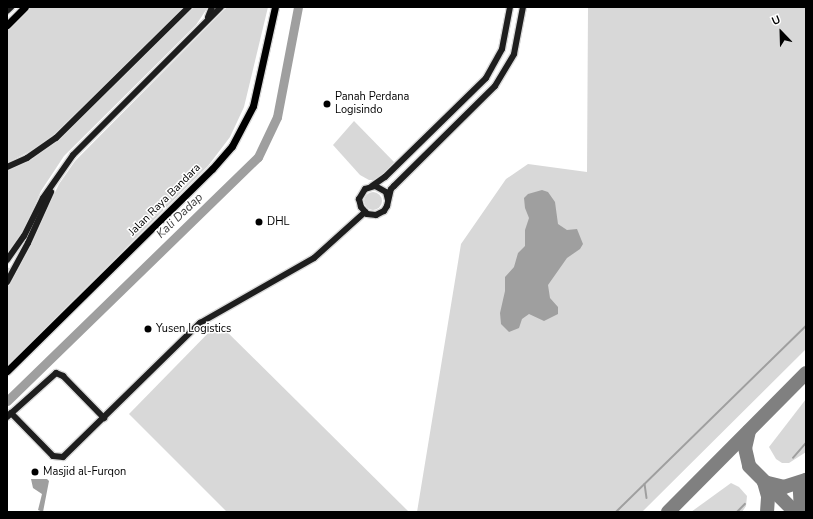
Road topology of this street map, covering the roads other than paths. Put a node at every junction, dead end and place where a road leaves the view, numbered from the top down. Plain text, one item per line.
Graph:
1 (11, 7) edge
2 (25, 7) edge
3 (189, 7) edge
4 (212, 7) edge
5 (221, 7) edge
6 (275, 7) edge
7 (510, 8) edge
8 (523, 9) edge
9 (7, 11) edge
10 (7, 25) edge
11 (200, 28) junction
12 (496, 64) junction
13 (506, 71) junction
14 (474, 92) junction
15 (483, 100) junction
16 (7, 167) edge
17 (56, 179) junction
18 (371, 186) junction
19 (388, 200) junction
20 (364, 212) junction
21 (7, 260) edge
22 (7, 282) edge
23 (7, 372) edge
24 (8, 416) edge
25 (104, 418) junction

1 - 9 street
2 - 10 main road
3 - 16 street
4 - 11 street
5 - 11 street
6 - 23 main road, Jalan Raya Bandara
7 - 8 street
7 - 12 street
8 - 13 street
11 - 17 street
12 - 13 street
12 - 14 street
13 - 15 street
14 - 15 street
14 - 18 street
15 - 19 street
17 - 21 street
17 - 22 street
18 - 19 street
18 - 20 street
19 - 20 street
20 - 25 street
24 - 25 street
24 - 25 street

